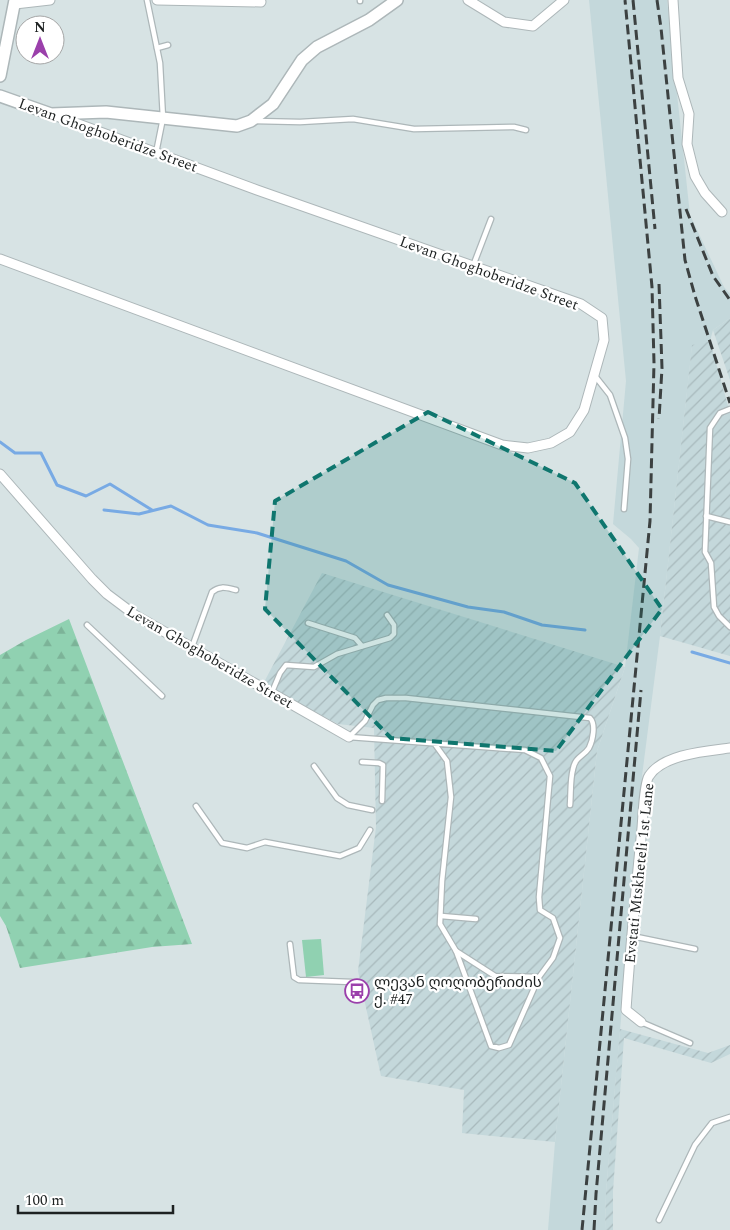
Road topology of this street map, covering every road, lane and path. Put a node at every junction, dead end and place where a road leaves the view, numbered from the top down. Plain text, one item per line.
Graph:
1 (50, 0) edge
2 (147, 0) edge
3 (158, 0) edge
4 (180, 0) edge
5 (397, 0) edge
6 (468, 0) edge
7 (564, 0) edge
8 (673, 0) edge
9 (261, 1) edge
10 (15, 2) edge
11 (168, 45) dead end
12 (157, 48) junction
13 (3, 50) edge
14 (0, 76) edge
15 (0, 96) edge
16 (51, 114) junction
17 (163, 118) junction
18 (251, 121) junction
19 (526, 130) dead end
20 (156, 153) junction
21 (722, 212) dead end
22 (492, 219) dead end
23 (0, 259) edge
24 (473, 266) junction
25 (594, 374) junction
26 (730, 408) edge
27 (0, 474) edge
28 (624, 509) dead end
29 (706, 516) junction
30 (730, 522) edge
31 (236, 590) dead end
32 (387, 615) dead end
33 (308, 623) dead end
34 (87, 625) dead end
35 (730, 627) edge
36 (362, 646) junction
37 (191, 648) junction
38 (271, 693) junction
39 (162, 696) dead end
40 (350, 737) junction
41 (434, 743) junction
42 (730, 748) edge
43 (362, 762) dead end
44 (314, 766) dead end
45 (382, 801) dead end
46 (570, 805) dead end
47 (196, 806) dead end
48 (372, 810) dead end
49 (370, 830) dead end
50 (441, 916) junction
51 (476, 919) dead end
52 (631, 936) junction
53 (290, 944) dead end
54 (695, 949) dead end
55 (456, 951) junction
56 (539, 977) junction
57 (352, 982) dead end
58 (641, 1022) joint
59 (690, 1043) dead end
60 (730, 1117) edge
61 (659, 1220) dead end

1 - 10 street
2 - 12 lane
3 - 4 street
4 - 9 street
5 - 18 street
6 - 7 street
8 - 21 street
10 - 13 street
11 - 12 lane
12 - 17 lane
13 - 14 street
15 - 16 street, Levan Ghoghoberidze Street
16 - 17 street
16 - 20 street, Levan Ghoghoberidze Street
17 - 18 street
17 - 20 lane
18 - 19 lane
20 - 24 street, Levan Ghoghoberidze Street
22 - 24 lane
23 - 25 street, Levan Ghoghoberidze Street
24 - 25 street, Levan Ghoghoberidze Street
25 - 28 lane
26 - 29 lane
27 - 37 street, Levan Ghoghoberidze Street
29 - 30 lane
29 - 35 lane
31 - 37 lane
32 - 36 lane
33 - 36 lane
34 - 39 lane
36 - 38 lane
37 - 38 street, Levan Ghoghoberidze Street
38 - 40 street, Levan Ghoghoberidze Street
40 - 41 lane
40 - 46 lane
41 - 50 lane
41 - 56 lane
42 - 52 street, Evstati Mtskheteli 1st Lane
43 - 45 lane
44 - 48 lane
47 - 49 lane
50 - 51 lane
50 - 55 lane
52 - 54 lane
52 - 58 street, Evstati Mtskheteli 1st Lane
53 - 57 lane
55 - 56 lane
55 - 56 lane
58 - 59 lane
60 - 61 lane

